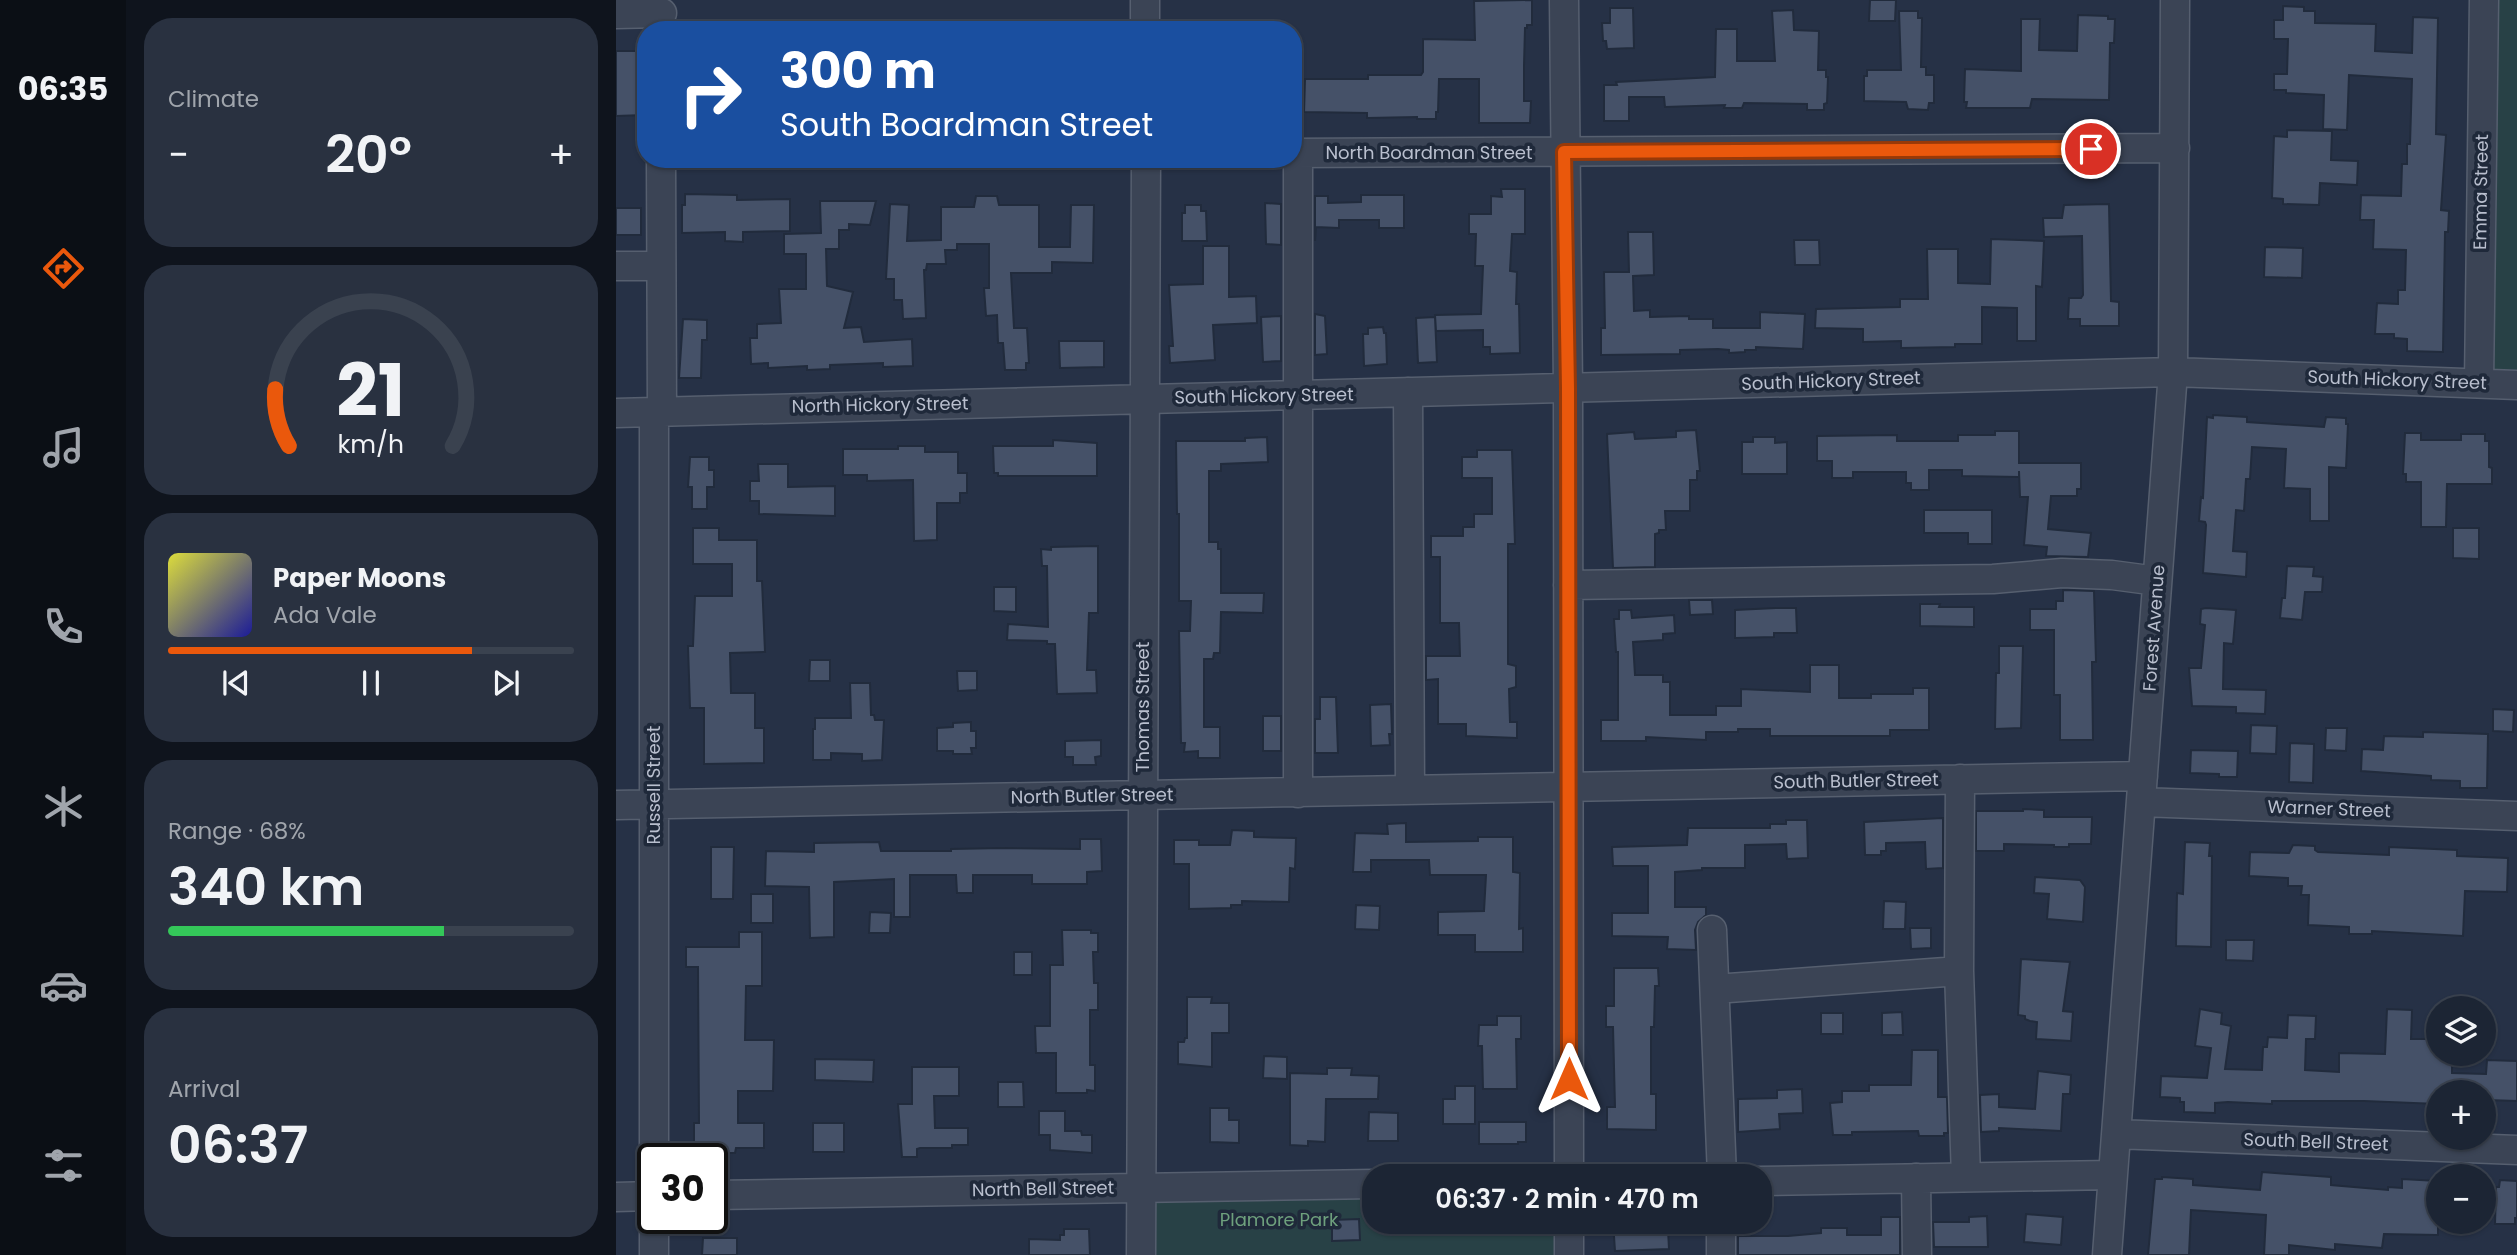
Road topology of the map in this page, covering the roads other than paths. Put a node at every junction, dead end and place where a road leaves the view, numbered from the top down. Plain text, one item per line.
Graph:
1 (1145, 0) edge
2 (1564, 0) edge
3 (2175, 0) edge
4 (2484, 0) edge
5 (616, 13) edge
6 (662, 14) edge
7 (1145, 21) edge
8 (2175, 148) junction
9 (1564, 152) junction
10 (1302, 153) edge
11 (662, 168) edge
12 (1146, 168) edge
13 (1296, 168) edge
14 (616, 266) edge
15 (661, 266) junction
16 (2173, 372) junction
17 (2479, 383) junction
18 (2517, 385) edge
19 (1568, 388) junction
20 (1408, 392) junction
21 (1299, 395) junction
22 (1144, 399) junction
23 (658, 411) junction
24 (616, 412) edge
25 (2157, 580) junction
26 (1568, 585) junction
27 (1961, 779) junction
28 (1568, 787) junction
29 (2142, 789) junction
30 (1410, 790) junction
31 (1298, 793) junction
32 (1143, 796) junction
33 (616, 805) edge
34 (654, 805) junction
35 (2517, 816) edge
36 (1712, 930) dead end
37 (1959, 971) junction
38 (1715, 989) junction
39 (2116, 1134) junction
40 (654, 1143) edge
41 (2517, 1150) edge
42 (1569, 1164) edge
43 (1722, 1164) edge
44 (2113, 1175) junction
45 (1966, 1177) junction
46 (1916, 1178) junction
47 (1772, 1181) edge
48 (1362, 1184) edge
49 (1141, 1188) junction
50 (728, 1195) edge
51 (637, 1196) edge
52 (616, 1197) edge
53 (654, 1234) edge
54 (1569, 1234) edge
55 (1721, 1234) edge
56 (654, 1255) edge
57 (1141, 1255) edge
58 (1569, 1255) edge
59 (1721, 1255) edge
60 (1917, 1255) edge
61 (2107, 1255) edge

1 - 7 street
2 - 9 street
3 - 8 street, Forest Avenue
4 - 17 street, Emma Street
5 - 6 street
8 - 9 street, North Boardman Street
8 - 16 street, Forest Avenue
9 - 10 street, North Boardman Street
9 - 19 street
11 - 15 street, Russell Street
12 - 22 street, Thomas Street
13 - 21 street
14 - 15 street
15 - 23 street, Russell Street
16 - 17 street, South Hickory Street
16 - 19 street, South Hickory Street
16 - 25 street, Forest Avenue
17 - 18 street, South Hickory Street
19 - 20 street, South Hickory Street
19 - 26 street
20 - 21 street, South Hickory Street
20 - 30 street
21 - 22 street, South Hickory Street
21 - 31 street
22 - 23 street, North Hickory Street
22 - 32 street, Thomas Street
23 - 24 street, North Hickory Street
23 - 34 street, Russell Street
25 - 26 street
25 - 29 street, Forest Avenue
26 - 28 street
27 - 28 street, South Butler Street
27 - 29 street, South Butler Street
27 - 37 street
28 - 30 street, North Butler Street
28 - 42 street
29 - 35 street, Warner Street
29 - 39 street, Forest Avenue
30 - 31 street, North Butler Street
31 - 32 street, North Butler Street
32 - 34 street, North Butler Street
32 - 49 street, Thomas Street
33 - 34 street, North Butler Street
34 - 40 street, Russell Street
36 - 38 street
37 - 38 street
37 - 45 street
38 - 43 street
39 - 41 street, South Bell Street
39 - 44 street, Forest Avenue
44 - 45 street
44 - 61 street, Forest Avenue
45 - 46 street
46 - 47 street
46 - 60 street
48 - 49 street, North Bell Street
49 - 50 street, North Bell Street
49 - 57 street, Thomas Street
51 - 52 street
53 - 56 street
54 - 58 street
55 - 59 street

